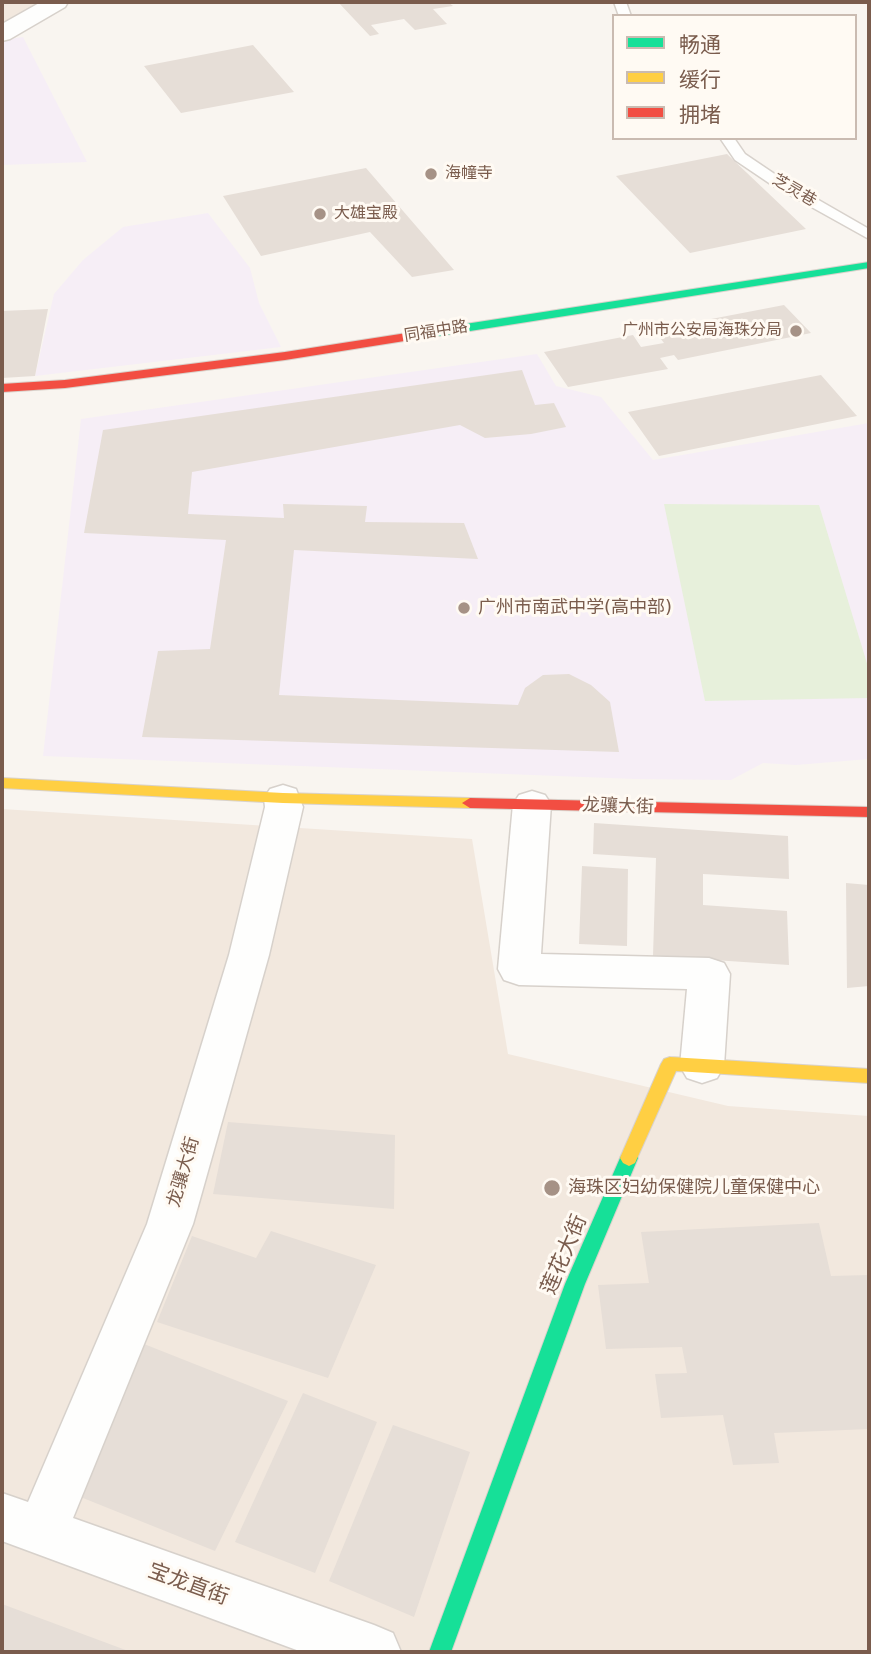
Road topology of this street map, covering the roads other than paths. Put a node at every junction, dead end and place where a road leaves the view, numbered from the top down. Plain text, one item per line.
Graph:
1 (57, 2) edge
2 (2, 34) edge
3 (728, 140) edge
4 (869, 235) edge
5 (869, 265) edge
6 (2, 388) edge
7 (2, 783) edge
8 (283, 798) junction
9 (532, 804) junction
10 (869, 812) edge
11 (702, 1066) junction
12 (869, 1076) edge
13 (21, 1524) edge
14 (374, 1652) edge
15 (440, 1652) edge

1 - 2 street
3 - 4 lane, 芝灵巷
5 - 6 street, 同福中路
7 - 8 street, 龙骧大街
8 - 9 street, 龙骧大街
8 - 13 street, 龙骧大街
9 - 10 street, 龙骧大街
9 - 11 street
11 - 12 street, 莲花大街
11 - 15 street, 莲花大街
13 - 14 street, 宝龙直街

